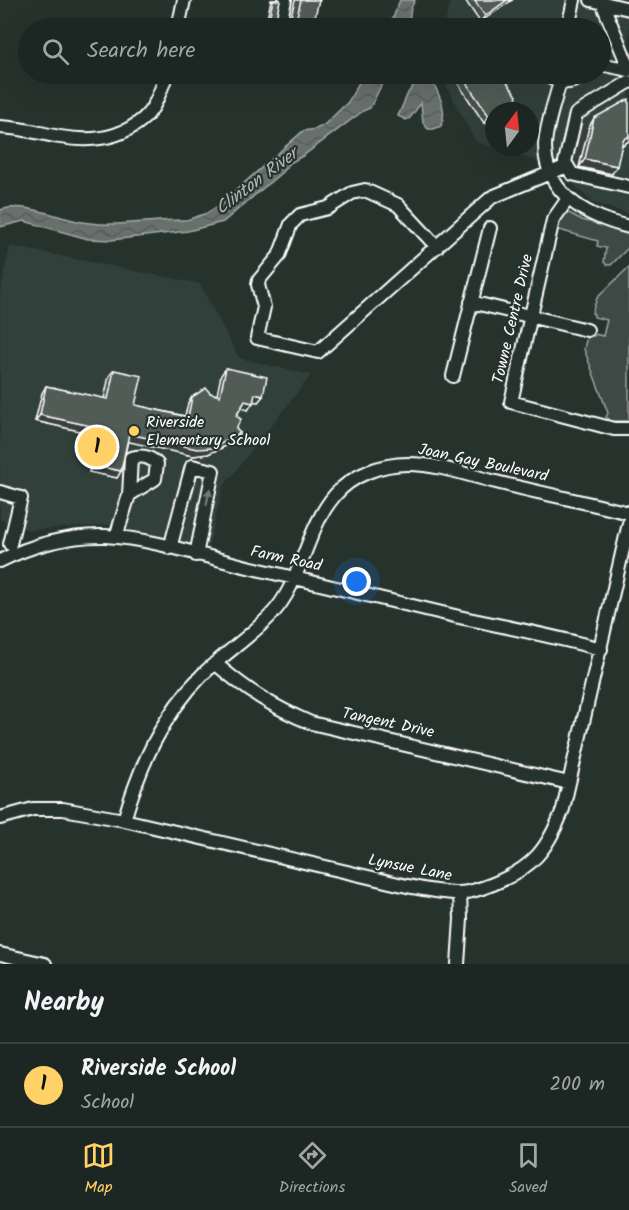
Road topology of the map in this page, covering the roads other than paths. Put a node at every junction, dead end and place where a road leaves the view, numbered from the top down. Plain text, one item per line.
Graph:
1 (285, 0) edge
2 (574, 0) edge
3 (181, 1) edge
4 (597, 1) edge
5 (629, 9) edge
6 (179, 18) edge
7 (281, 18) edge
8 (570, 18) edge
9 (605, 18) edge
10 (611, 31) edge
11 (611, 66) edge
12 (629, 69) edge
13 (629, 82) edge
14 (163, 84) edge
15 (560, 84) edge
16 (0, 127) edge
17 (567, 166) junction
18 (549, 173) junction
19 (629, 187) edge
20 (567, 200) junction
21 (629, 227) edge
22 (490, 228) dead end
23 (437, 247) junction
24 (471, 302) junction
25 (531, 318) junction
26 (587, 330) dead end
27 (453, 376) dead end
28 (629, 429) edge
29 (0, 492) edge
30 (129, 495) dead end
31 (629, 513) edge
32 (629, 524) edge
33 (116, 537) junction
34 (9, 545) edge
35 (170, 548) junction
36 (196, 555) junction
37 (0, 561) edge
38 (294, 577) junction
39 (601, 649) junction
40 (215, 663) junction
41 (569, 783) junction
42 (0, 818) edge
43 (124, 820) junction
44 (460, 894) junction
45 (0, 954) edge
46 (19, 961) edge
47 (45, 964) edge
48 (458, 964) edge

1 - 7 street
2 - 8 street
3 - 6 street
4 - 5 street
4 - 9 street
10 - 12 street
11 - 12 street
13 - 17 street
14 - 16 street
15 - 18 street
17 - 18 street
17 - 19 street
18 - 20 street
18 - 23 street
20 - 21 street
20 - 25 street, Towne Centre Drive
22 - 24 street
23 - 23 street
24 - 25 street
24 - 27 street
25 - 26 street
25 - 28 street, Towne Centre Drive
29 - 34 street
30 - 33 street
31 - 38 street, Joan Gay Boulevard
32 - 39 street, Lynsue Lane
33 - 34 street, Farm Road
33 - 35 street, Farm Road
34 - 37 street, Farm Road
35 - 36 street, Farm Road
36 -> 35 street
36 - 38 street, Farm Road
38 - 39 street, Farm Road
38 - 40 street, Joan Gay Boulevard
39 - 41 street, Lynsue Lane
40 - 41 street, Tangent Drive
40 - 43 street, Joan Gay Boulevard
41 - 44 street, Lynsue Lane
42 - 43 street, Lynsue Lane
43 - 44 street, Lynsue Lane
44 - 48 street
45 - 46 street
46 - 47 street

